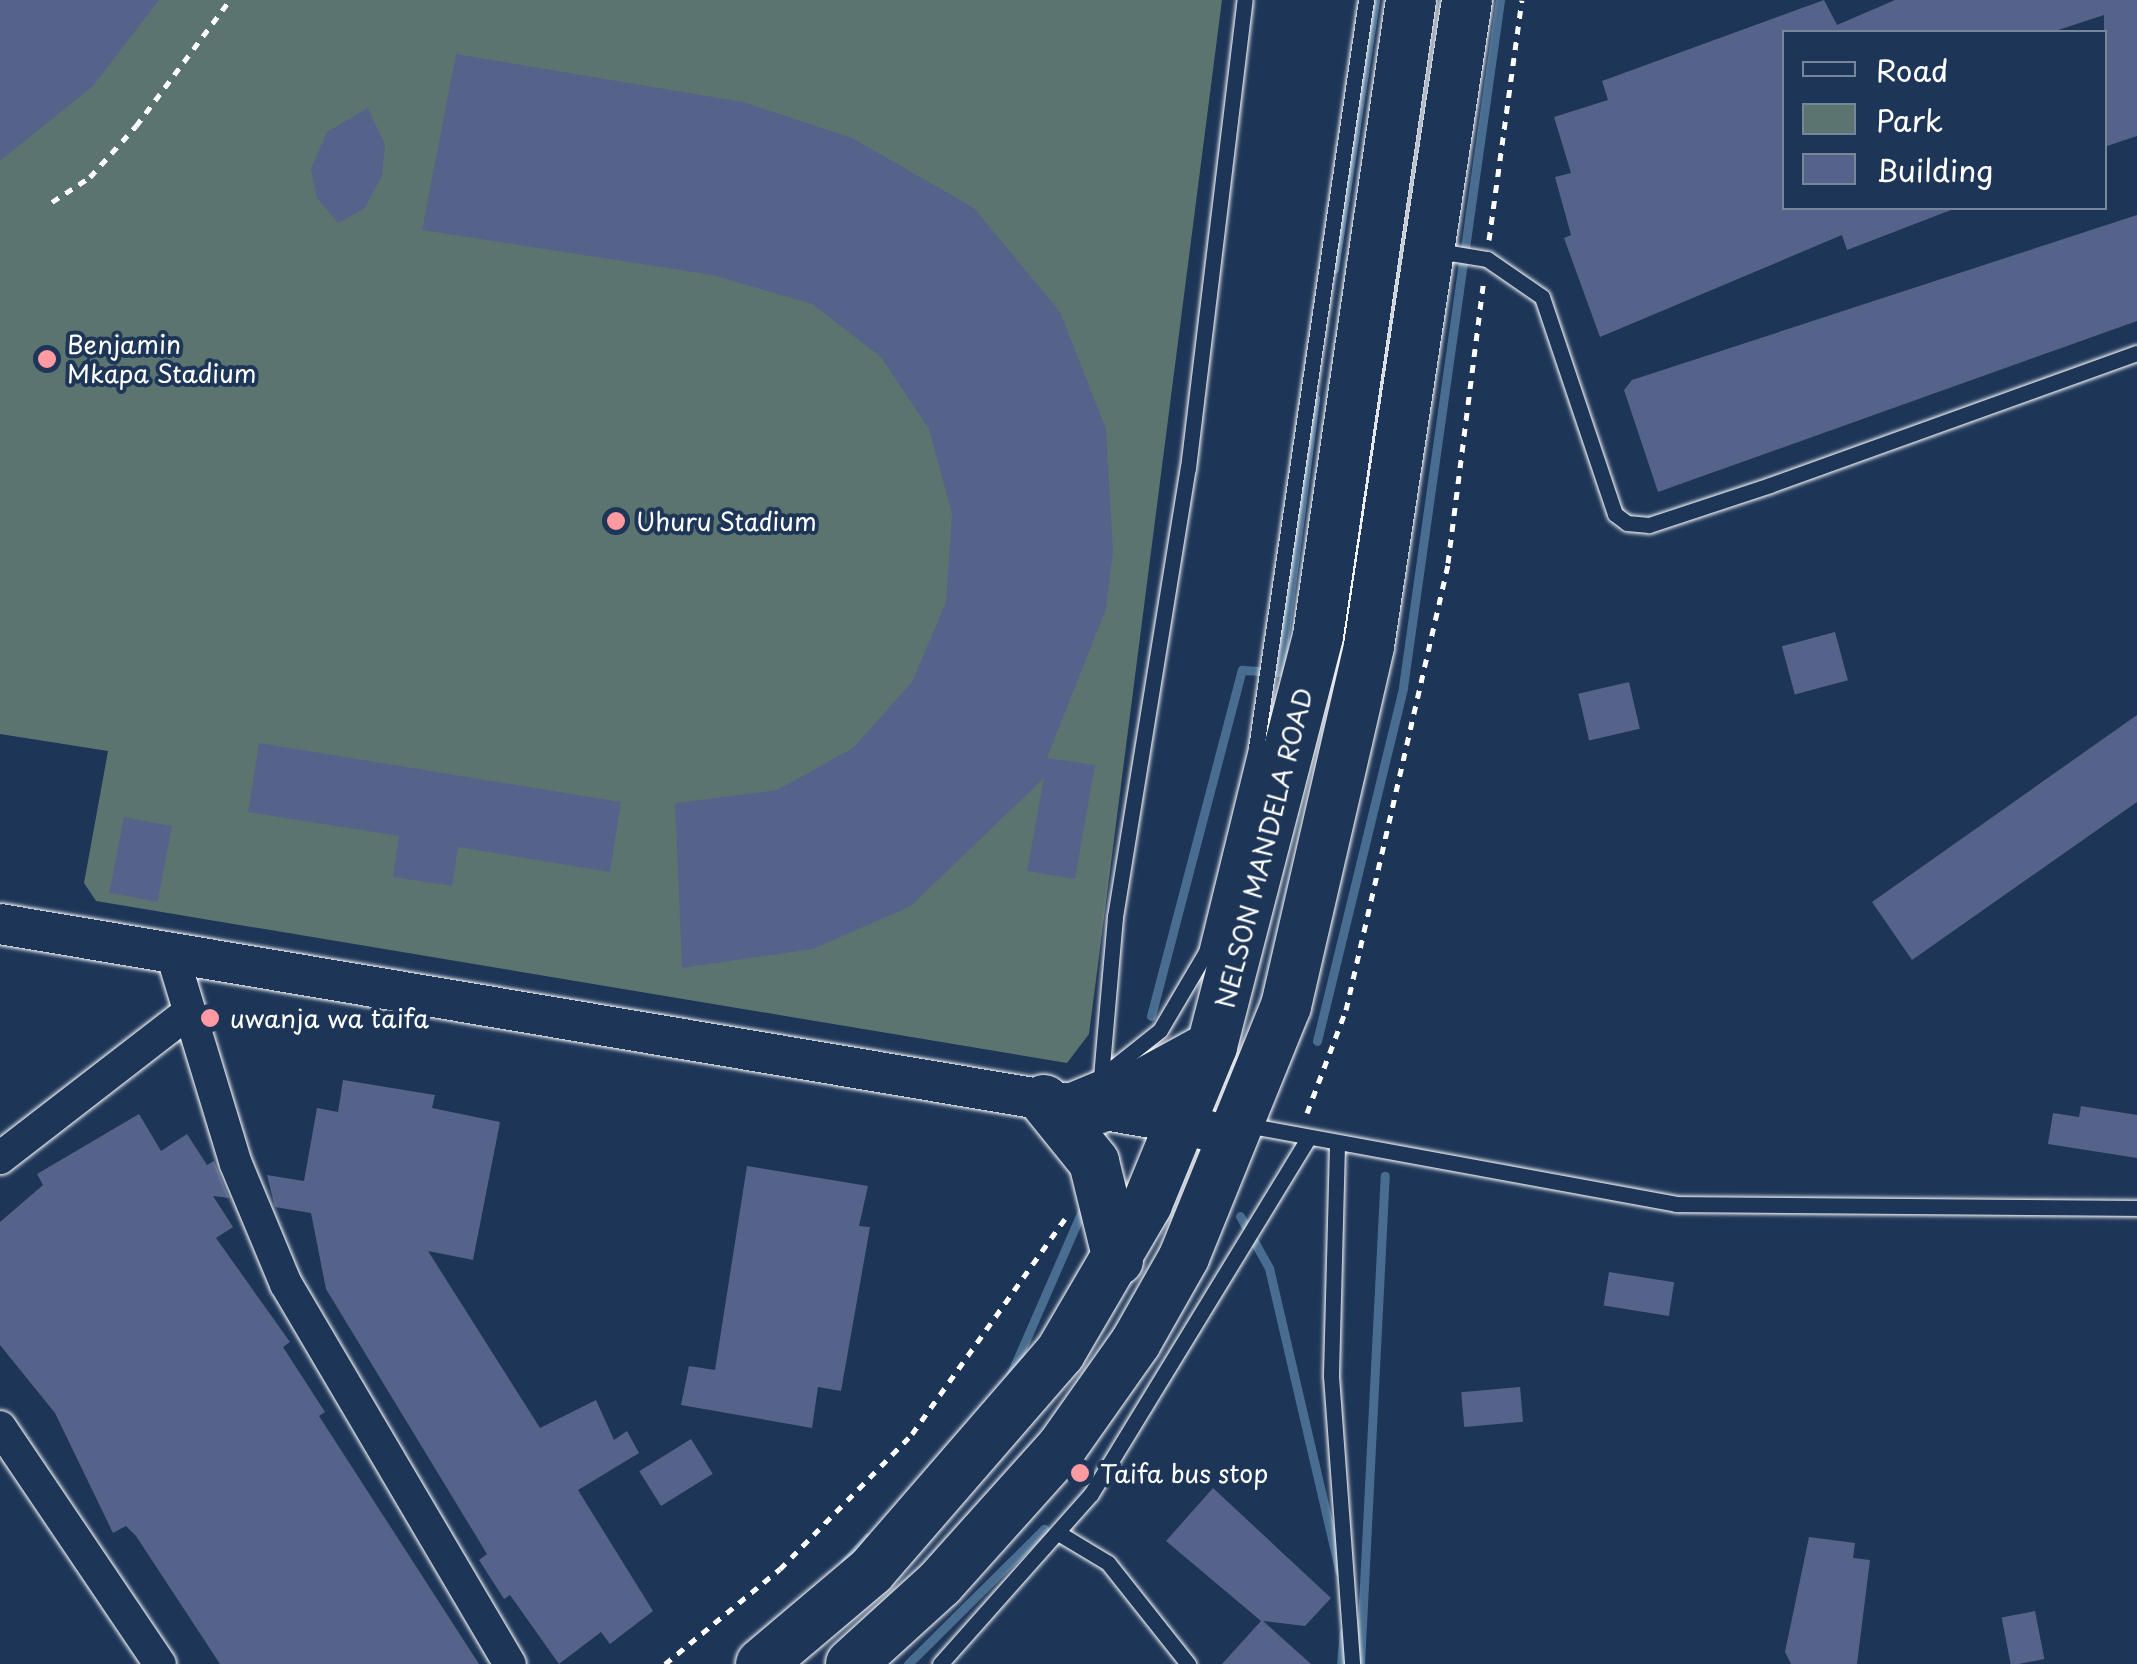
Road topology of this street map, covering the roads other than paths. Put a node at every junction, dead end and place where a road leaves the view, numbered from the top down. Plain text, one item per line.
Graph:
1 (1245, 0) edge
2 (1366, 0) edge
3 (1411, 0) edge
4 (1468, 0) edge
5 (1432, 250) junction
6 (2137, 353) edge
7 (0, 924) edge
8 (174, 957) junction
9 (189, 1012) junction
10 (1212, 1046) junction
11 (1099, 1093) junction
12 (1044, 1100) junction
13 (1182, 1122) junction
14 (1238, 1132) junction
15 (1308, 1139) junction
16 (1337, 1145) junction
17 (0, 1158) edge
18 (2137, 1208) edge
19 (1118, 1260) junction
20 (0, 1427) edge
21 (1060, 1534) junction
22 (160, 1664) edge
23 (510, 1664) edge
24 (761, 1664) edge
25 (851, 1664) edge
26 (940, 1664) edge
27 (1188, 1664) edge
28 (1352, 1664) edge

1 - 11 lane
2 - 11 lane
3 - 10 main road, NELSON MANDELA ROAD
4 - 5 main road
5 - 6 lane
5 - 14 main road
7 - 8 street
8 - 9 street
8 - 12 street
9 - 17 street
9 - 23 street
10 - 11 main road
10 - 13 main road, NELSON MANDELA ROAD
11 - 12 street
11 - 13 street
12 - 19 main road
13 - 14 street
13 - 19 main road, NELSON MANDELA ROAD
14 - 15 lane
14 - 25 main road
15 - 16 lane
15 - 21 lane
16 - 18 lane
16 - 28 lane
19 - 24 main road, NELSON MANDELA ROAD
20 - 22 street
21 - 26 lane
21 - 27 lane

